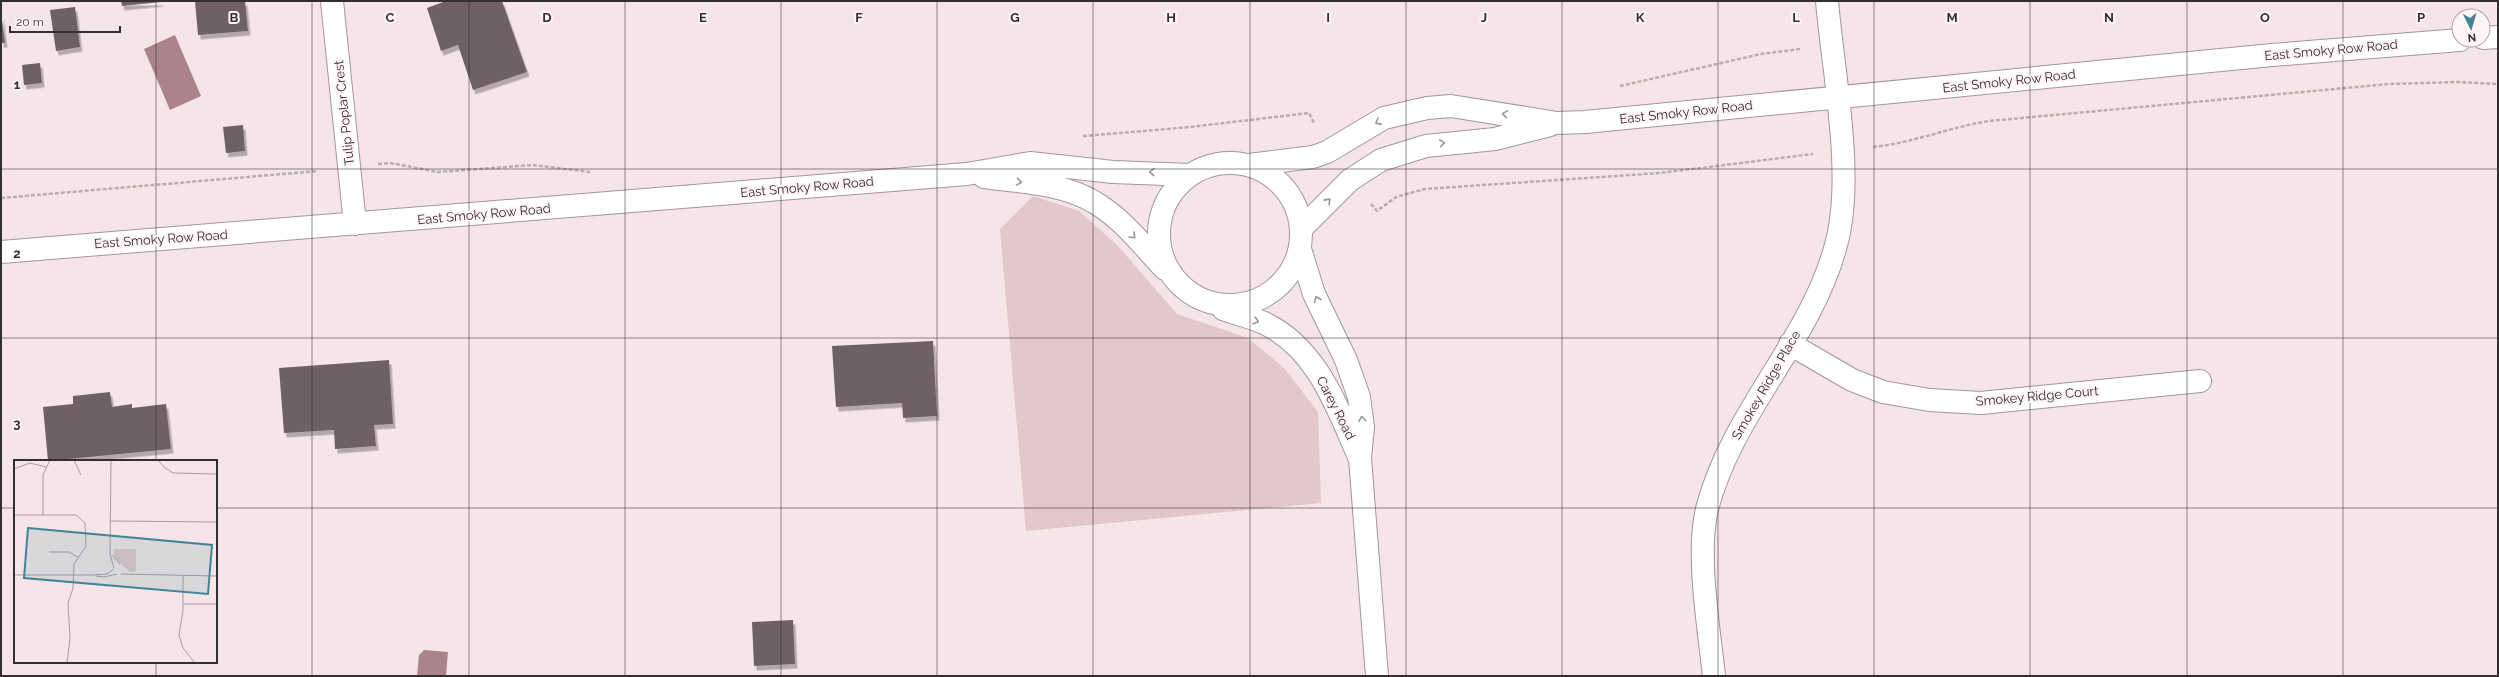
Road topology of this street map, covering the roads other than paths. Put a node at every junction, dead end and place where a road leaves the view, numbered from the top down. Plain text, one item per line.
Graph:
1 (332, 1) edge
2 (1827, 1) edge
3 (2451, 41) edge
4 (1837, 98) junction
5 (1557, 123) junction
6 (1249, 165) junction
7 (967, 174) junction
8 (1190, 175) junction
9 (355, 224) junction
10 (1301, 239) junction
11 (1, 252) edge
12 (1171, 274) junction
13 (1207, 302) junction
14 (1790, 344) junction
15 (2200, 381) dead end
16 (1360, 458) junction
17 (1377, 676) edge
18 (1714, 676) edge

1 - 9 street, Tulip Poplar Crest
2 - 4 street, Smokey Ridge Place
3 - 4 street, East Smoky Row Road
4 - 5 street, East Smoky Row Road
4 - 14 street, Smokey Ridge Place
5 -> 6 street, East Smoky Row Road
10 -> 5 street, East Smoky Row Road
6 - 8 street
6 - 10 street
8 -> 7 street, East Smoky Row Road
7 - 9 street, East Smoky Row Road
7 -> 12 street, East Smoky Row Road
8 - 12 street
9 - 11 street, East Smoky Row Road
10 - 13 street
16 -> 10 street, Carey Road
12 - 13 street
13 -> 16 street, Carey Road
14 - 15 street, Smokey Ridge Court
14 - 18 street, Smokey Ridge Place
16 - 17 street, Carey Road

